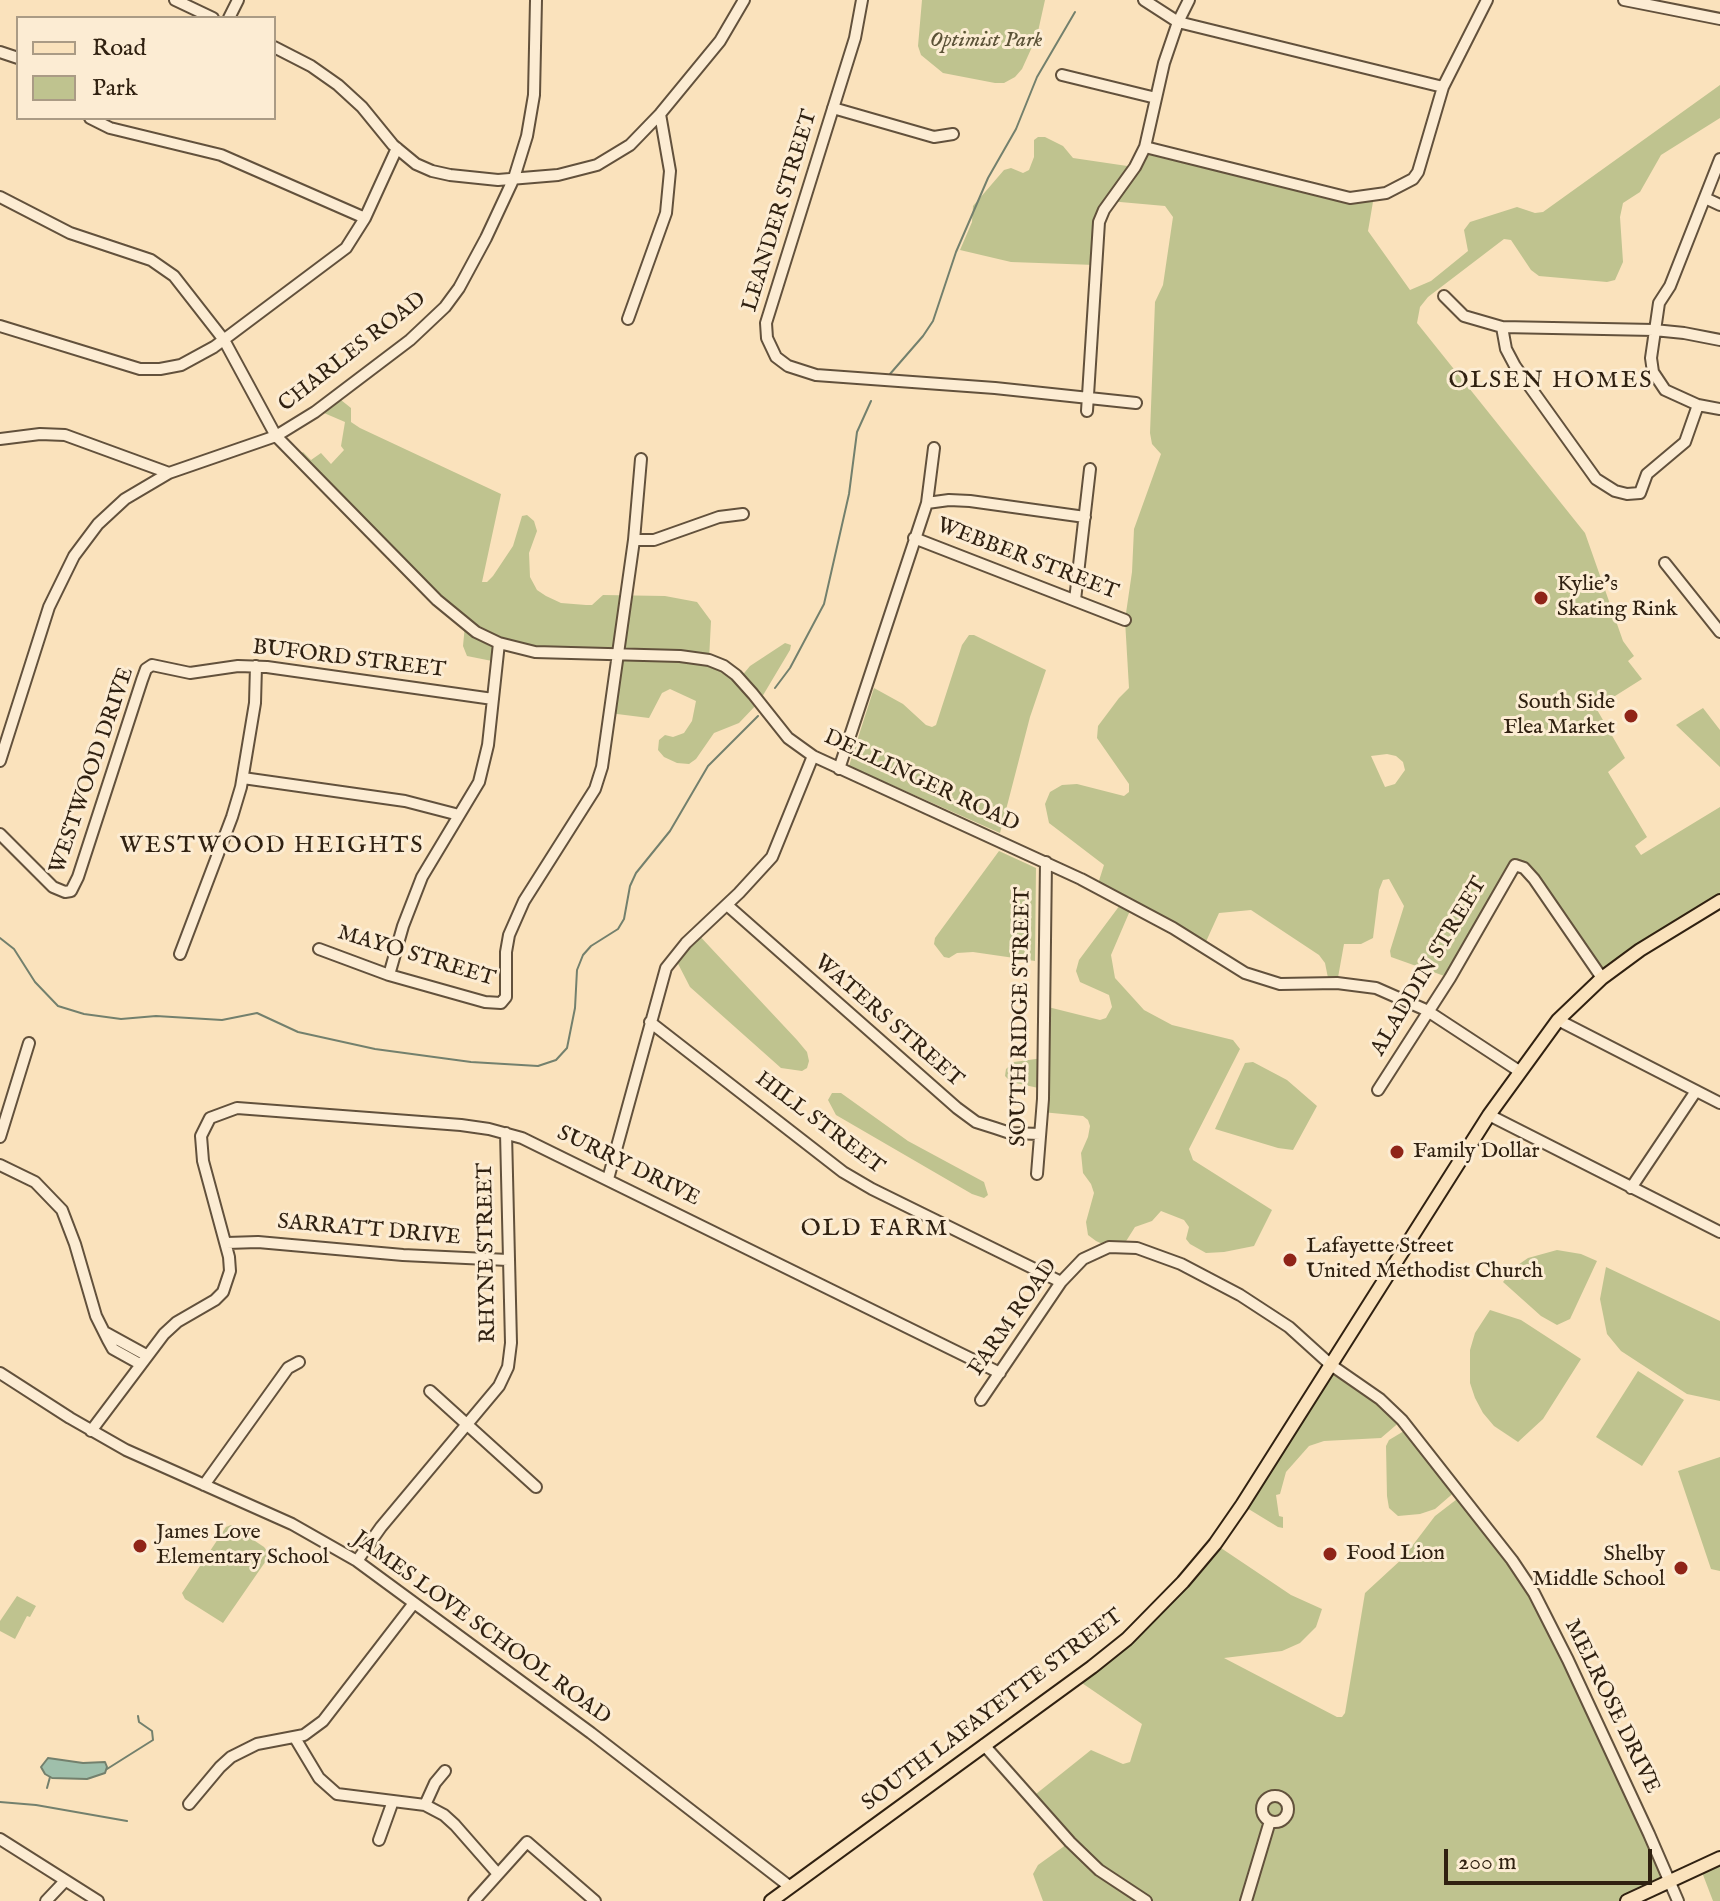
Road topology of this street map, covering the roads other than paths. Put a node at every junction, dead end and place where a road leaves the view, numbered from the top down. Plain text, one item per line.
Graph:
1 (175, 0) edge
2 (536, 0) edge
3 (744, 0) edge
4 (862, 0) edge
5 (1144, 0) edge
6 (1189, 0) edge
7 (1487, 0) edge
8 (1624, 0) edge
9 (1660, 4) edge
10 (209, 16) edge
11 (1720, 19) edge
12 (1178, 22) junction
13 (276, 48) edge
14 (1062, 75) dead end
15 (1443, 87) junction
16 (1156, 98) junction
17 (833, 108) junction
18 (660, 114) junction
19 (94, 120) edge
20 (953, 134) dead end
21 (1145, 147) junction
22 (397, 148) junction
23 (1720, 159) edge
24 (514, 178) junction
25 (0, 197) edge
26 (1705, 198) junction
27 (1720, 205) edge
28 (365, 218) junction
29 (1444, 296) dead end
30 (628, 319) dead end
31 (0, 326) edge
32 (1502, 327) junction
33 (1654, 330) junction
34 (224, 340) junction
35 (1720, 340) edge
36 (1087, 396) junction
37 (1136, 403) dead end
38 (1698, 405) junction
39 (1720, 409) edge
40 (1087, 411) dead end
41 (276, 436) junction
42 (0, 439) edge
43 (934, 448) dead end
44 (641, 459) dead end
45 (1090, 469) dead end
46 (169, 473) junction
47 (927, 503) junction
48 (743, 514) dead end
49 (1085, 517) junction
50 (914, 538) junction
51 (634, 540) junction
52 (1665, 563) dead end
53 (1075, 600) junction
54 (1125, 620) dead end
55 (1720, 632) edge
56 (499, 643) junction
57 (618, 655) junction
58 (152, 665) joint
59 (256, 666) junction
60 (493, 699) junction
61 (813, 756) junction
62 (0, 761) edge
63 (839, 769) junction
64 (243, 778) junction
65 (459, 815) junction
66 (0, 834) edge
67 (1046, 862) junction
68 (1720, 901) edge
69 (727, 905) junction
70 (319, 949) dead end
71 (180, 954) dead end
72 (389, 975) junction
73 (1602, 978) junction
74 (1428, 1012) junction
75 (1558, 1020) junction
76 (650, 1022) junction
77 (29, 1043) dead end
78 (1519, 1071) junction
79 (1378, 1090) dead end
80 (1696, 1091) junction
81 (1720, 1103) edge
82 (1489, 1115) junction
83 (506, 1133) junction
84 (1040, 1134) junction
85 (0, 1137) edge
86 (0, 1165) edge
87 (1037, 1174) dead end
88 (608, 1179) junction
89 (1631, 1188) junction
90 (1720, 1232) edge
91 (227, 1243) junction
92 (508, 1260) junction
93 (1061, 1282) junction
94 (143, 1360) junction
95 (299, 1362) dead end
96 (1331, 1365) junction
97 (0, 1373) edge
98 (1000, 1373) junction
99 (430, 1391) dead end
100 (981, 1400) dead end
101 (467, 1425) junction
102 (91, 1431) junction
103 (204, 1485) junction
104 (536, 1487) dead end
105 (357, 1561) junction
106 (414, 1603) junction
107 (295, 1738) junction
108 (984, 1745) junction
109 (445, 1771) dead end
110 (393, 1801) junction
111 (189, 1804) dead end
112 (425, 1805) junction
113 (1270, 1821) dead end
114 (0, 1839) edge
115 (379, 1840) dead end
116 (1720, 1858) edge
117 (498, 1874) junction
118 (1671, 1881) junction
119 (64, 1882) junction
120 (789, 1886) junction
121 (46, 1901) edge
122 (98, 1901) edge
123 (474, 1901) edge
124 (595, 1901) edge
125 (771, 1901) edge
126 (1146, 1901) edge
127 (1246, 1901) edge
128 (1627, 1901) edge
129 (1678, 1901) edge

1 - 10 street
2 - 24 street, CHARLES ROAD
3 - 18 street
4 - 17 street, LEANDER STREET
5 - 12 street
6 - 12 street
7 - 15 street
8 - 9 street
9 - 11 street
12 - 15 street
12 - 16 street
13 - 22 street
14 - 16 street
15 - 21 street
16 - 21 street
17 - 20 street
17 - 36 street, LEANDER STREET
18 - 24 street
18 - 30 street
19 - 28 street
21 - 36 street
22 - 24 street
22 - 28 street
23 - 26 street
24 - 41 street, CHARLES ROAD
25 - 34 street, DELLINGER ROAD
26 - 27 street
26 - 33 street
28 - 34 street
29 - 32 street
31 - 34 street
32 - 33 street
32 - 38 street
33 - 35 street
33 - 38 street
34 - 41 street, DELLINGER ROAD
36 - 37 street, LEANDER STREET
36 - 40 street
38 - 39 street
41 - 46 street, CHARLES ROAD
41 - 56 street, DELLINGER ROAD
42 - 46 street
43 - 47 street
44 - 51 street
45 - 49 street
46 - 62 street, CHARLES ROAD
47 - 49 street
47 - 50 street
48 - 51 street
49 - 53 street
50 - 53 street, WEBBER STREET
50 - 63 street
51 - 57 street
52 - 55 street
53 - 54 street, WEBBER STREET
56 - 57 street, DELLINGER ROAD
56 - 60 street
57 - 61 street, DELLINGER ROAD
57 - 72 street, MAYO STREET
58 - 59 street, BUFORD STREET
58 - 66 street, WESTWOOD DRIVE
59 - 60 street, BUFORD STREET
59 - 64 street
60 - 65 street
61 - 63 street, DELLINGER ROAD
61 - 69 street
63 - 67 street, DELLINGER ROAD
64 - 65 street
64 - 71 street
65 - 72 street
67 - 74 street, DELLINGER ROAD
67 - 84 street, SOUTH RIDGE STREET
68 - 73 main road, SOUTH LAFAYETTE STREET
69 - 76 street
69 - 84 street, WATERS STREET
70 - 72 street, MAYO STREET
73 - 74 street, ALADDIN STREET
73 - 75 main road, SOUTH LAFAYETTE STREET
74 - 78 street, DELLINGER ROAD
74 - 79 street, ALADDIN STREET
75 - 78 main road, SOUTH LAFAYETTE STREET
75 - 80 street
76 - 88 street
76 - 93 street, HILL STREET
77 - 85 street
78 - 82 main road, SOUTH LAFAYETTE STREET
80 - 81 street
80 - 89 street
82 - 89 street
82 - 96 main road, SOUTH LAFAYETTE STREET
83 - 88 street, SURRY DRIVE
83 - 91 street, SURRY DRIVE
83 - 92 street, RHYNE STREET
84 - 87 street, SOUTH RIDGE STREET
86 - 94 street
88 - 98 street, SURRY DRIVE
89 - 90 street
91 - 92 street, SARRATT DRIVE
91 - 94 street
92 - 101 street, RHYNE STREET
93 - 96 street, FARM ROAD
93 - 98 street, FARM ROAD
94 - 102 street
95 - 103 street
96 - 108 main road, SOUTH LAFAYETTE STREET
96 - 118 street, MELROSE DRIVE
97 - 102 street, JAMES LOVE SCHOOL ROAD
98 - 100 street, FARM ROAD
99 - 101 street
101 - 104 street
101 - 105 street, RHYNE STREET
102 - 103 street, JAMES LOVE SCHOOL ROAD
103 - 105 street, JAMES LOVE SCHOOL ROAD
105 - 106 street, JAMES LOVE SCHOOL ROAD
106 - 107 street
106 - 120 street, JAMES LOVE SCHOOL ROAD
107 - 110 street
107 - 111 street
108 - 120 main road, SOUTH LAFAYETTE STREET
108 - 126 street
109 - 112 street
110 - 112 street
110 - 115 street
112 - 117 street
113 - 127 street
114 - 119 street
116 - 118 main road
117 - 123 street
117 - 124 street
118 - 128 main road
118 - 129 street, MELROSE DRIVE
119 - 121 street
119 - 122 street
120 - 125 main road, SOUTH LAFAYETTE STREET

